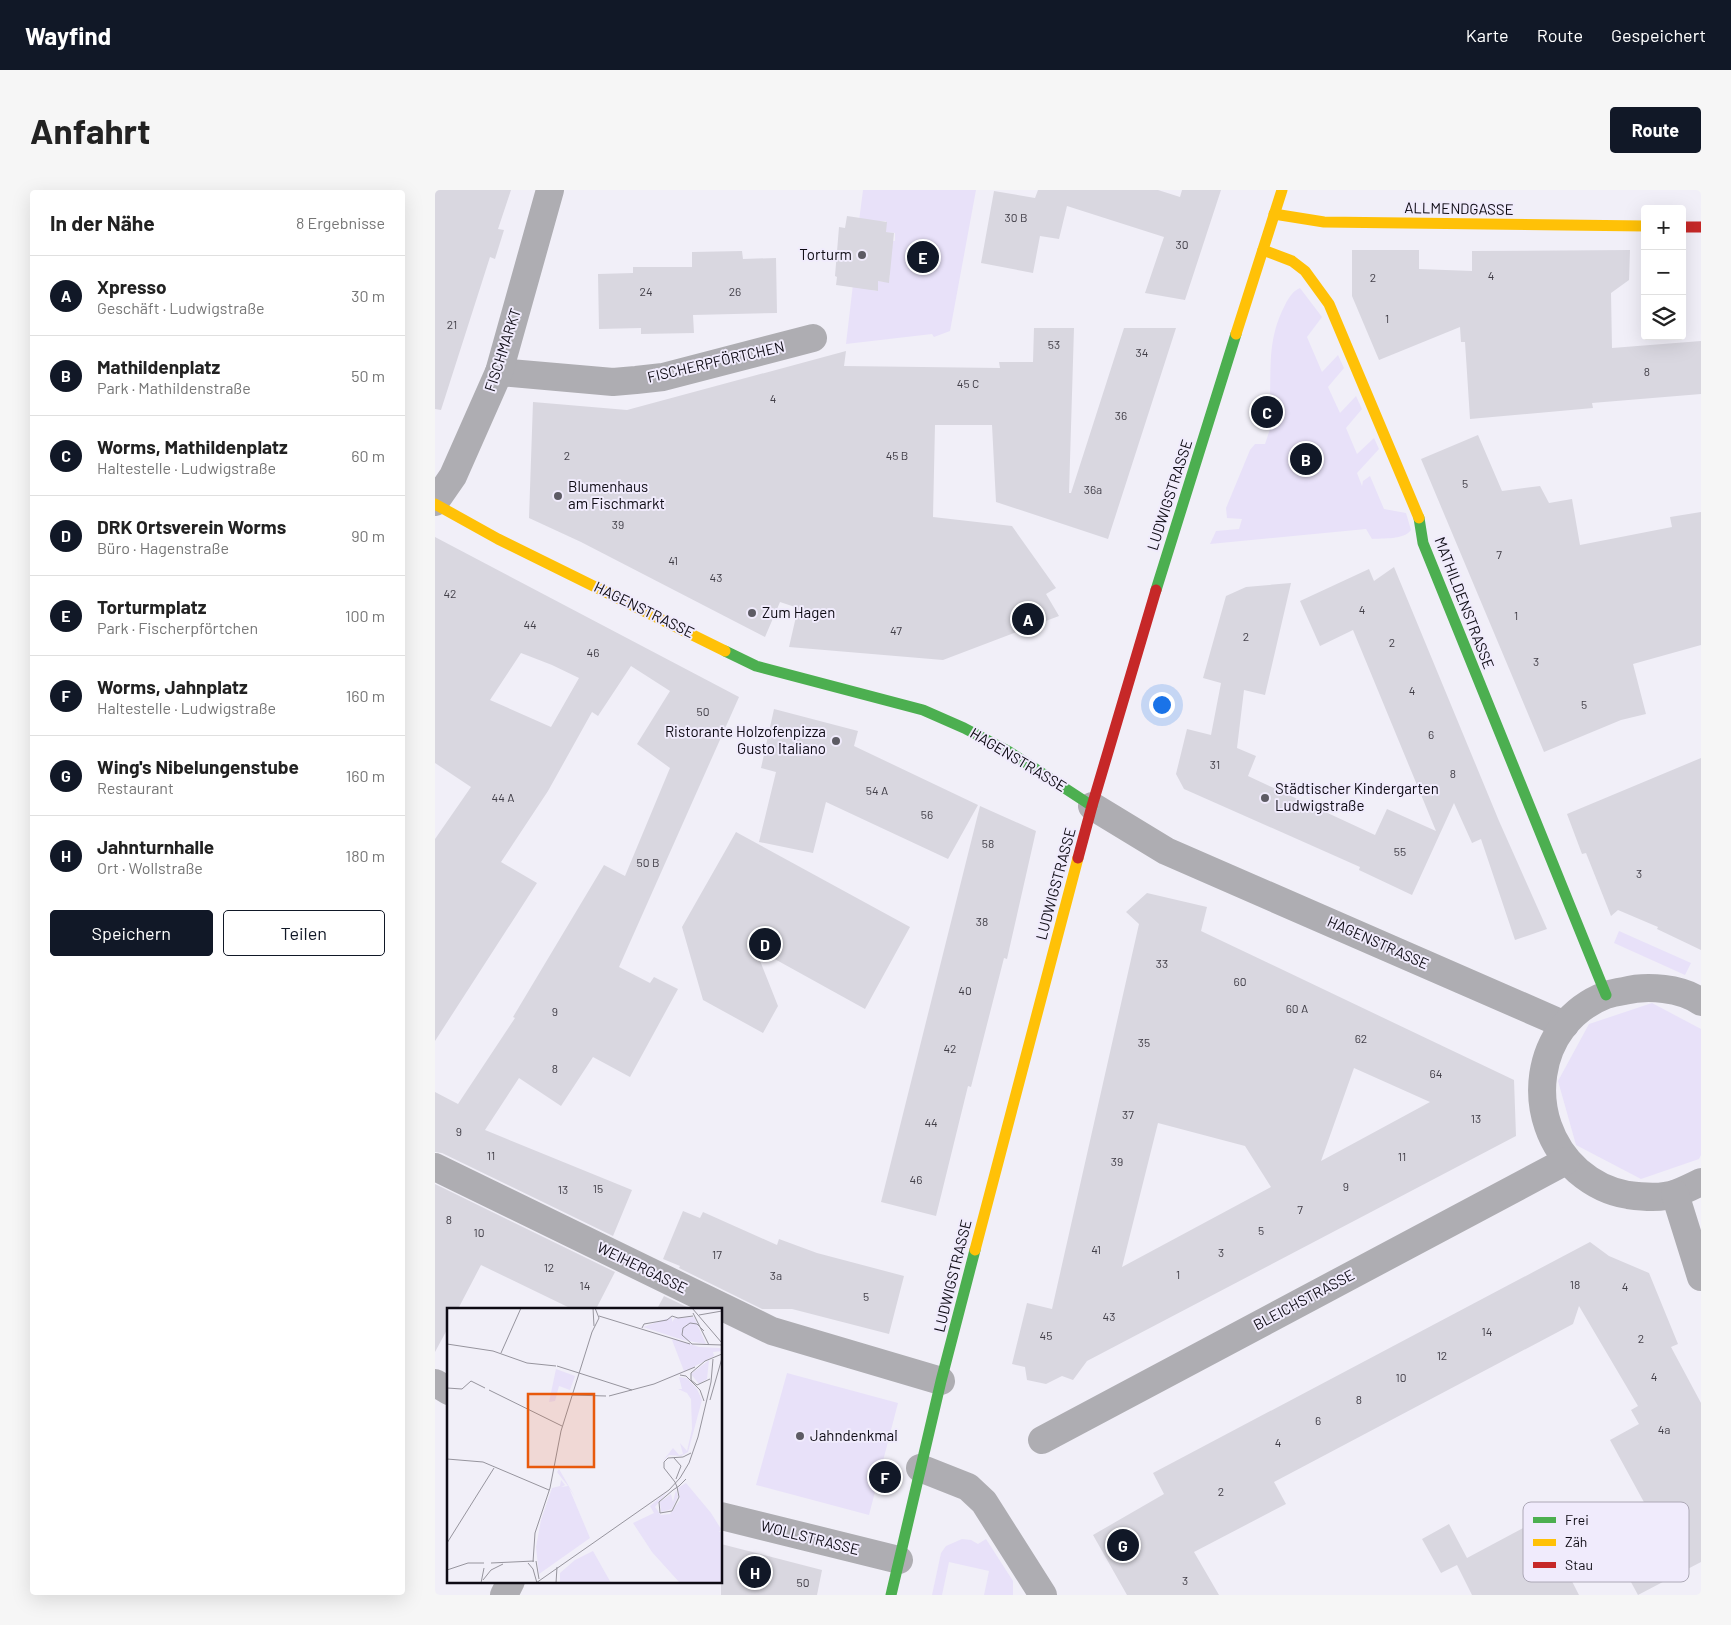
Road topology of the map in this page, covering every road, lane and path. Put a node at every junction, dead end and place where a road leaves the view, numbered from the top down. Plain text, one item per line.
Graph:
1 (550, 190) edge
2 (1282, 190) edge
3 (1274, 214) junction
4 (1641, 226) edge
5 (1686, 227) edge
6 (1701, 227) edge
7 (1263, 250) junction
8 (813, 338) dead end
9 (499, 372) junction
10 (435, 503) edge
11 (1092, 806) junction
12 (1606, 995) junction
13 (1701, 1002) edge
14 (1565, 1025) junction
15 (1566, 1161) junction
16 (435, 1167) edge
17 (1701, 1182) edge
18 (1675, 1194) junction
19 (1701, 1277) edge
20 (941, 1381) junction
21 (435, 1383) edge
22 (447, 1389) edge
23 (1042, 1440) dead end
24 (920, 1468) junction
25 (723, 1516) edge
26 (899, 1560) junction
27 (510, 1582) edge
28 (504, 1595) edge
29 (891, 1595) edge
30 (1043, 1595) edge

1 - 9 street, FISCHMARKT
2 - 3 main road, LUDWIGSTRASSE
3 - 4 main road, ALLMENDGASSE
3 - 7 main road, LUDWIGSTRASSE
5 - 6 main road
7 - 11 main road, LUDWIGSTRASSE
7 - 12 main road, MATHILDENSTRASSE
8 - 9 street, FISCHERPFÖRTCHEN
9 - 10 street, FISCHMARKT
10 - 11 main road, HAGENSTRASSE
11 - 14 street, HAGENSTRASSE
11 - 20 main road, LUDWIGSTRASSE
12 - 13 street
12 - 14 street
14 - 15 street
15 - 18 street
15 - 23 street, BLEICHSTRASSE
16 - 20 street, WEIHERGASSE
17 - 18 street
18 - 19 street
20 - 24 main road, LUDWIGSTRASSE
21 - 22 street
24 - 26 main road, LUDWIGSTRASSE
24 - 30 street
25 - 26 street, WOLLSTRASSE
26 - 29 main road, LUDWIGSTRASSE
27 - 28 street

